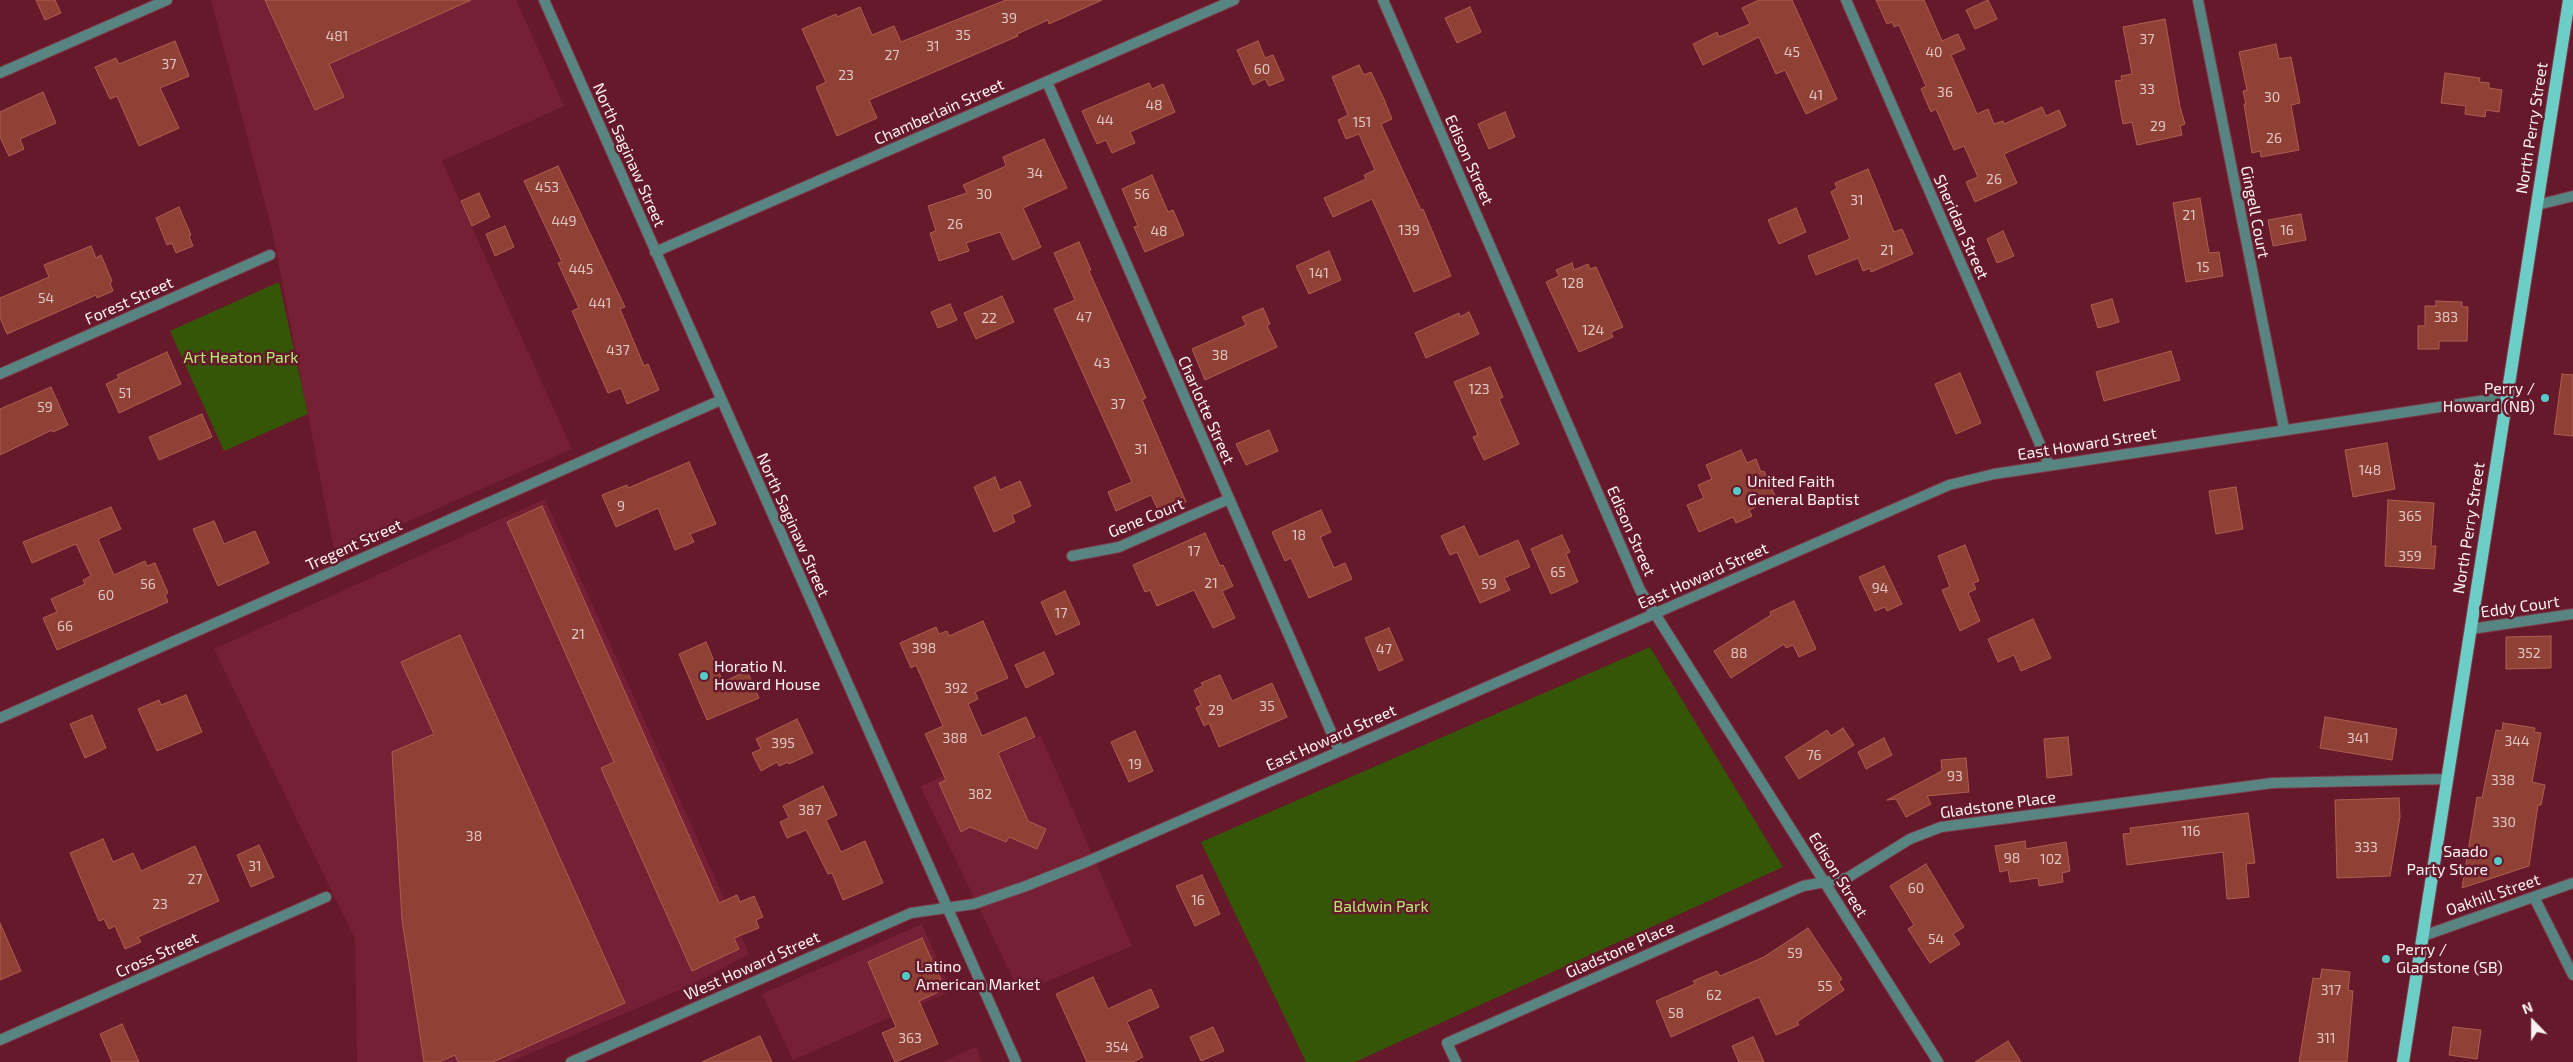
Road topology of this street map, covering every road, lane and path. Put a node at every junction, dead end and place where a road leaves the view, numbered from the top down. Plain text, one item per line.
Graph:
1 (167, 0) edge
2 (544, 0) edge
3 (1234, 0) edge
4 (1383, 0) edge
5 (1846, 0) edge
6 (2198, 0) edge
7 (2569, 0) edge
8 (0, 74) edge
9 (1046, 82) junction
10 (2573, 196) edge
11 (2537, 205) junction
12 (655, 252) junction
13 (270, 255) dead end
14 (0, 374) edge
15 (2506, 397) junction
16 (721, 400) junction
17 (2284, 429) junction
18 (2049, 465) junction
19 (1229, 499) junction
20 (1072, 556) dead end
21 (1655, 613) junction
22 (2573, 614) edge
23 (2471, 629) junction
24 (0, 718) edge
25 (1339, 750) junction
26 (2448, 779) junction
27 (1824, 882) junction
28 (2573, 883) edge
29 (2534, 897) junction
30 (326, 898) dead end
31 (948, 908) junction
32 (2423, 936) junction
33 (2573, 975) edge
34 (0, 1040) edge
35 (571, 1062) edge
36 (1016, 1062) edge
37 (1456, 1062) edge
38 (1938, 1062) edge
39 (2404, 1062) edge

1 - 8 street
2 - 12 street, North Saginaw Street
3 - 9 street, Chamberlain Street
4 - 21 street, Edison Street
5 - 18 street, Sheridan Street
6 - 17 street, Gingell Court
7 - 11 main road, North Perry Street
9 - 12 street, Chamberlain Street
9 - 19 street, Charlotte Street
10 - 11 street
11 - 15 main road, North Perry Street
12 - 16 street, North Saginaw Street
13 - 14 street, Forest Street
15 - 17 street, East Howard Street
15 - 23 main road, North Perry Street
16 - 24 street, Tregent Street
16 - 31 street, North Saginaw Street
17 - 18 street, East Howard Street
18 - 21 street, East Howard Street
19 - 20 street, Gene Court
19 - 25 street, Charlotte Street
21 - 25 street, East Howard Street
21 - 27 street, Edison Street
22 - 23 street, Eddy Court
23 - 26 main road, North Perry Street
25 - 31 street, East Howard Street
26 - 27 street, Gladstone Place
26 - 32 main road, North Perry Street
27 - 37 street, Gladstone Place
27 - 38 street, Edison Street
28 - 29 street, Oakhill Street
29 - 32 street, Oakhill Street
29 - 33 street
30 - 34 street, Cross Street
31 - 35 street, West Howard Street
31 - 36 street, North Saginaw Street
32 - 39 main road, North Perry Street

